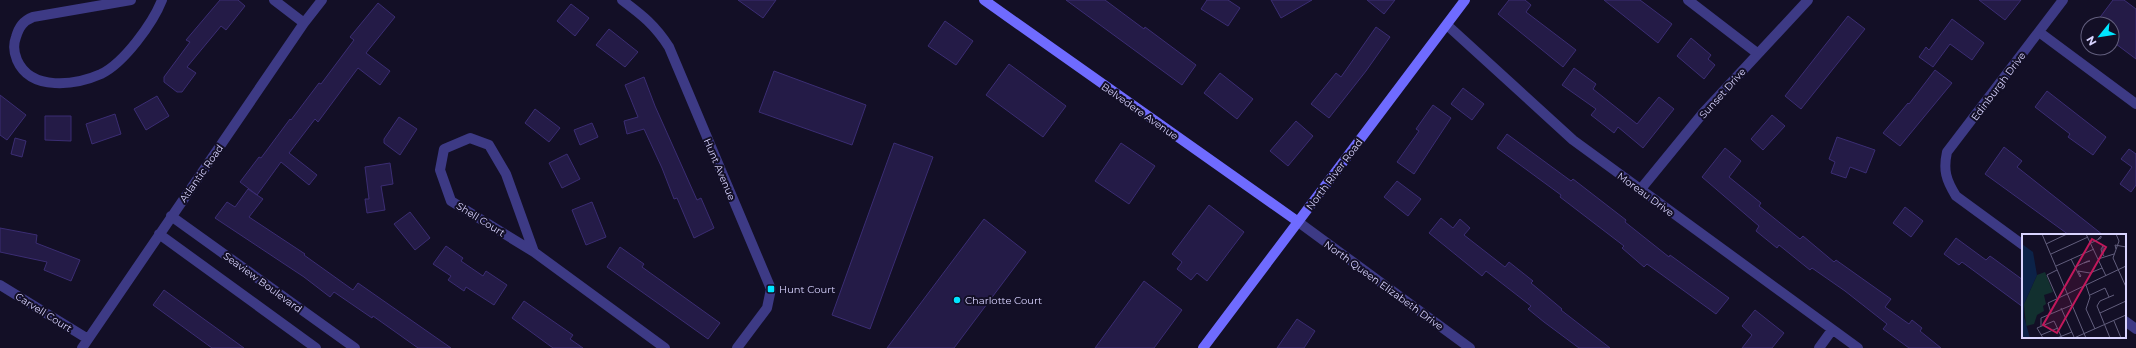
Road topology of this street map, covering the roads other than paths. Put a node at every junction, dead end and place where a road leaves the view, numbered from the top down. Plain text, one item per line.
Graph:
1 (131, 0) edge
2 (162, 0) edge
3 (274, 0) edge
4 (322, 0) edge
5 (622, 0) edge
6 (984, 0) edge
7 (1465, 0) edge
8 (1688, 0) edge
9 (1808, 0) edge
10 (2063, 0) edge
11 (304, 23) junction
12 (1447, 25) junction
13 (2039, 32) junction
14 (1757, 53) junction
15 (2136, 104) edge
16 (1640, 190) junction
17 (171, 216) junction
18 (1297, 221) junction
19 (159, 234) junction
20 (2022, 244) edge
21 (534, 252) junction
22 (0, 285) edge
23 (2126, 322) edge
24 (2136, 329) edge
25 (1832, 330) junction
26 (88, 339) junction
27 (82, 348) edge
28 (316, 348) edge
29 (355, 348) edge
30 (665, 348) edge
31 (738, 348) edge
32 (1203, 348) edge
33 (1470, 348) edge
34 (1819, 348) edge
35 (1858, 348) edge

1 - 2 street
3 - 11 street
4 - 11 street, Atlantic Road
5 - 31 street, Hunt Avenue
6 - 18 main road, Belvedere Avenue
7 - 12 main road, North River Road
8 - 14 street
9 - 14 street, Sunset Drive
10 - 13 street, Edinburgh Drive
11 - 17 street, Atlantic Road
12 - 16 street, Moreau Drive
12 - 18 main road, North River Road
13 - 15 street
13 - 20 street, Edinburgh Drive
14 - 16 street, Sunset Drive
16 - 25 street, Moreau Drive
17 - 19 street, Atlantic Road
17 - 29 street, Seaview Boulevard
18 - 32 main road, North River Road
18 - 33 street, North Queen Elizabeth Drive
19 - 26 street, Atlantic Road
19 - 28 street
21 - 21 street, Shell Court
21 - 30 street, Shell Court
22 - 26 street, Carvell Court
23 - 24 street
25 - 34 street
25 - 35 street, Moreau Drive
26 - 27 street, Atlantic Road

